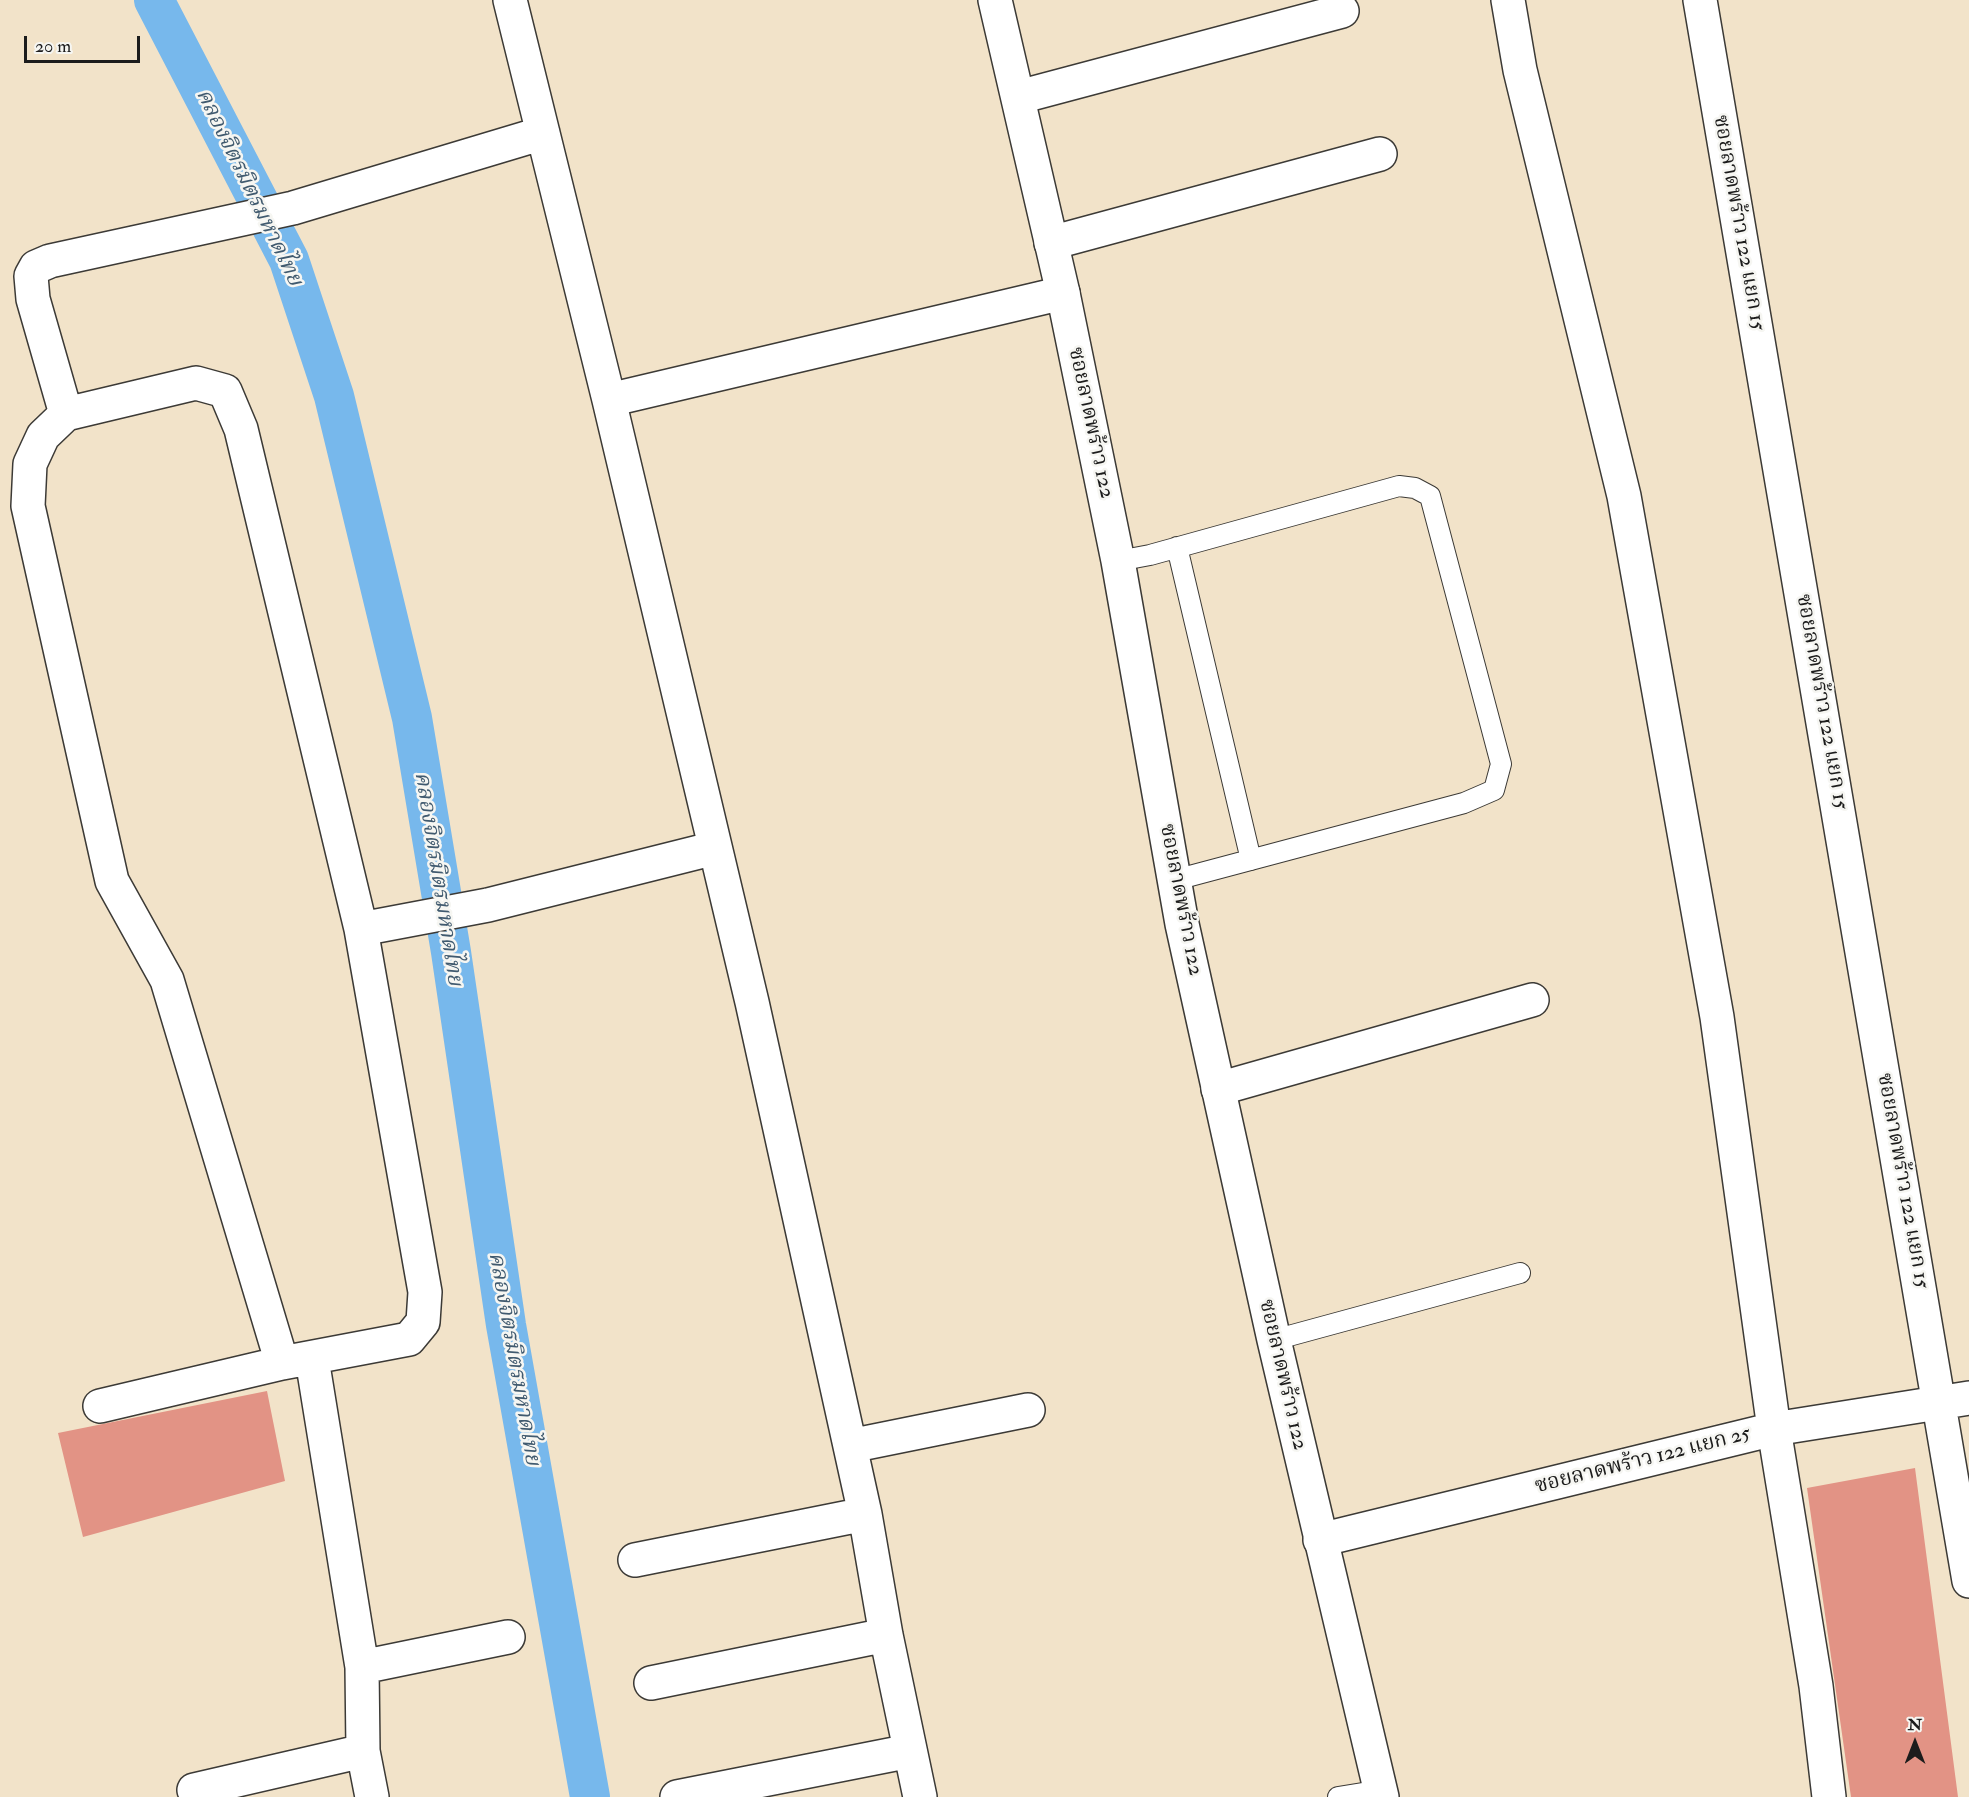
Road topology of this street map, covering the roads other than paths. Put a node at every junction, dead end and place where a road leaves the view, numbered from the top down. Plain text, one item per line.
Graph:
1 (510, 0) edge
2 (995, 0) edge
3 (1508, 0) edge
4 (1700, 0) edge
5 (1342, 11) dead end
6 (1019, 97) junction
7 (543, 133) junction
8 (1380, 154) dead end
9 (1051, 243) junction
10 (1063, 293) junction
11 (609, 400) junction
12 (66, 414) junction
13 (1177, 547) junction
14 (1118, 561) junction
15 (715, 848) junction
16 (1251, 860) junction
17 (1175, 880) junction
18 (361, 929) junction
19 (1532, 1000) dead end
20 (1218, 1089) junction
21 (1520, 1273) dead end
22 (1274, 1340) junction
23 (297, 1361) junction
24 (1955, 1401) edge
25 (100, 1406) dead end
26 (1028, 1410) dead end
27 (1774, 1429) junction
28 (850, 1446) junction
29 (865, 1514) junction
30 (1320, 1540) junction
31 (634, 1560) dead end
32 (1969, 1581) edge
33 (886, 1635) junction
34 (508, 1637) dead end
35 (362, 1667) junction
36 (651, 1683) dead end
37 (363, 1751) junction
38 (910, 1751) junction
39 (194, 1790) dead end
40 (1382, 1794) edge
41 (372, 1797) edge
42 (677, 1797) edge
43 (920, 1797) edge
44 (1338, 1797) edge
45 (1829, 1797) edge

1 - 7 street
2 - 6 street, ซอยลาดพร้าว 122
3 - 27 street
4 - 24 street, ซอยลาดพร้าว 122 แยก 15
5 - 6 street
6 - 9 street, ซอยลาดพร้าว 122
7 - 11 street
7 - 12 street
8 - 9 street
9 - 10 street, ซอยลาดพร้าว 122
10 - 11 street
10 - 14 street, ซอยลาดพร้าว 122
11 - 15 street
12 - 18 street
12 - 23 street
13 - 14 lane
13 - 16 lane
13 - 16 lane
14 - 17 street, ซอยลาดพร้าว 122
15 - 18 street
15 - 28 street
16 - 17 lane
17 - 20 street, ซอยลาดพร้าว 122
18 - 23 street
19 - 20 street
20 - 22 street, ซอยลาดพร้าว 122
21 - 22 lane
22 - 30 street, ซอยลาดพร้าว 122
23 - 25 street
23 - 35 street
24 - 27 street, ซอยลาดพร้าว 122 แยก 25
24 - 32 street, ซอยลาดพร้าว 122 แยก 15
26 - 28 street
27 - 30 street, ซอยลาดพร้าว 122 แยก 25
27 - 45 street
28 - 29 street
29 - 31 street
29 - 33 street
30 - 40 street, ซอยลาดพร้าว 122
33 - 36 street
33 - 38 street
34 - 35 street
35 - 37 street
37 - 39 street
37 - 41 street
38 - 42 street
38 - 43 street
40 - 44 lane

